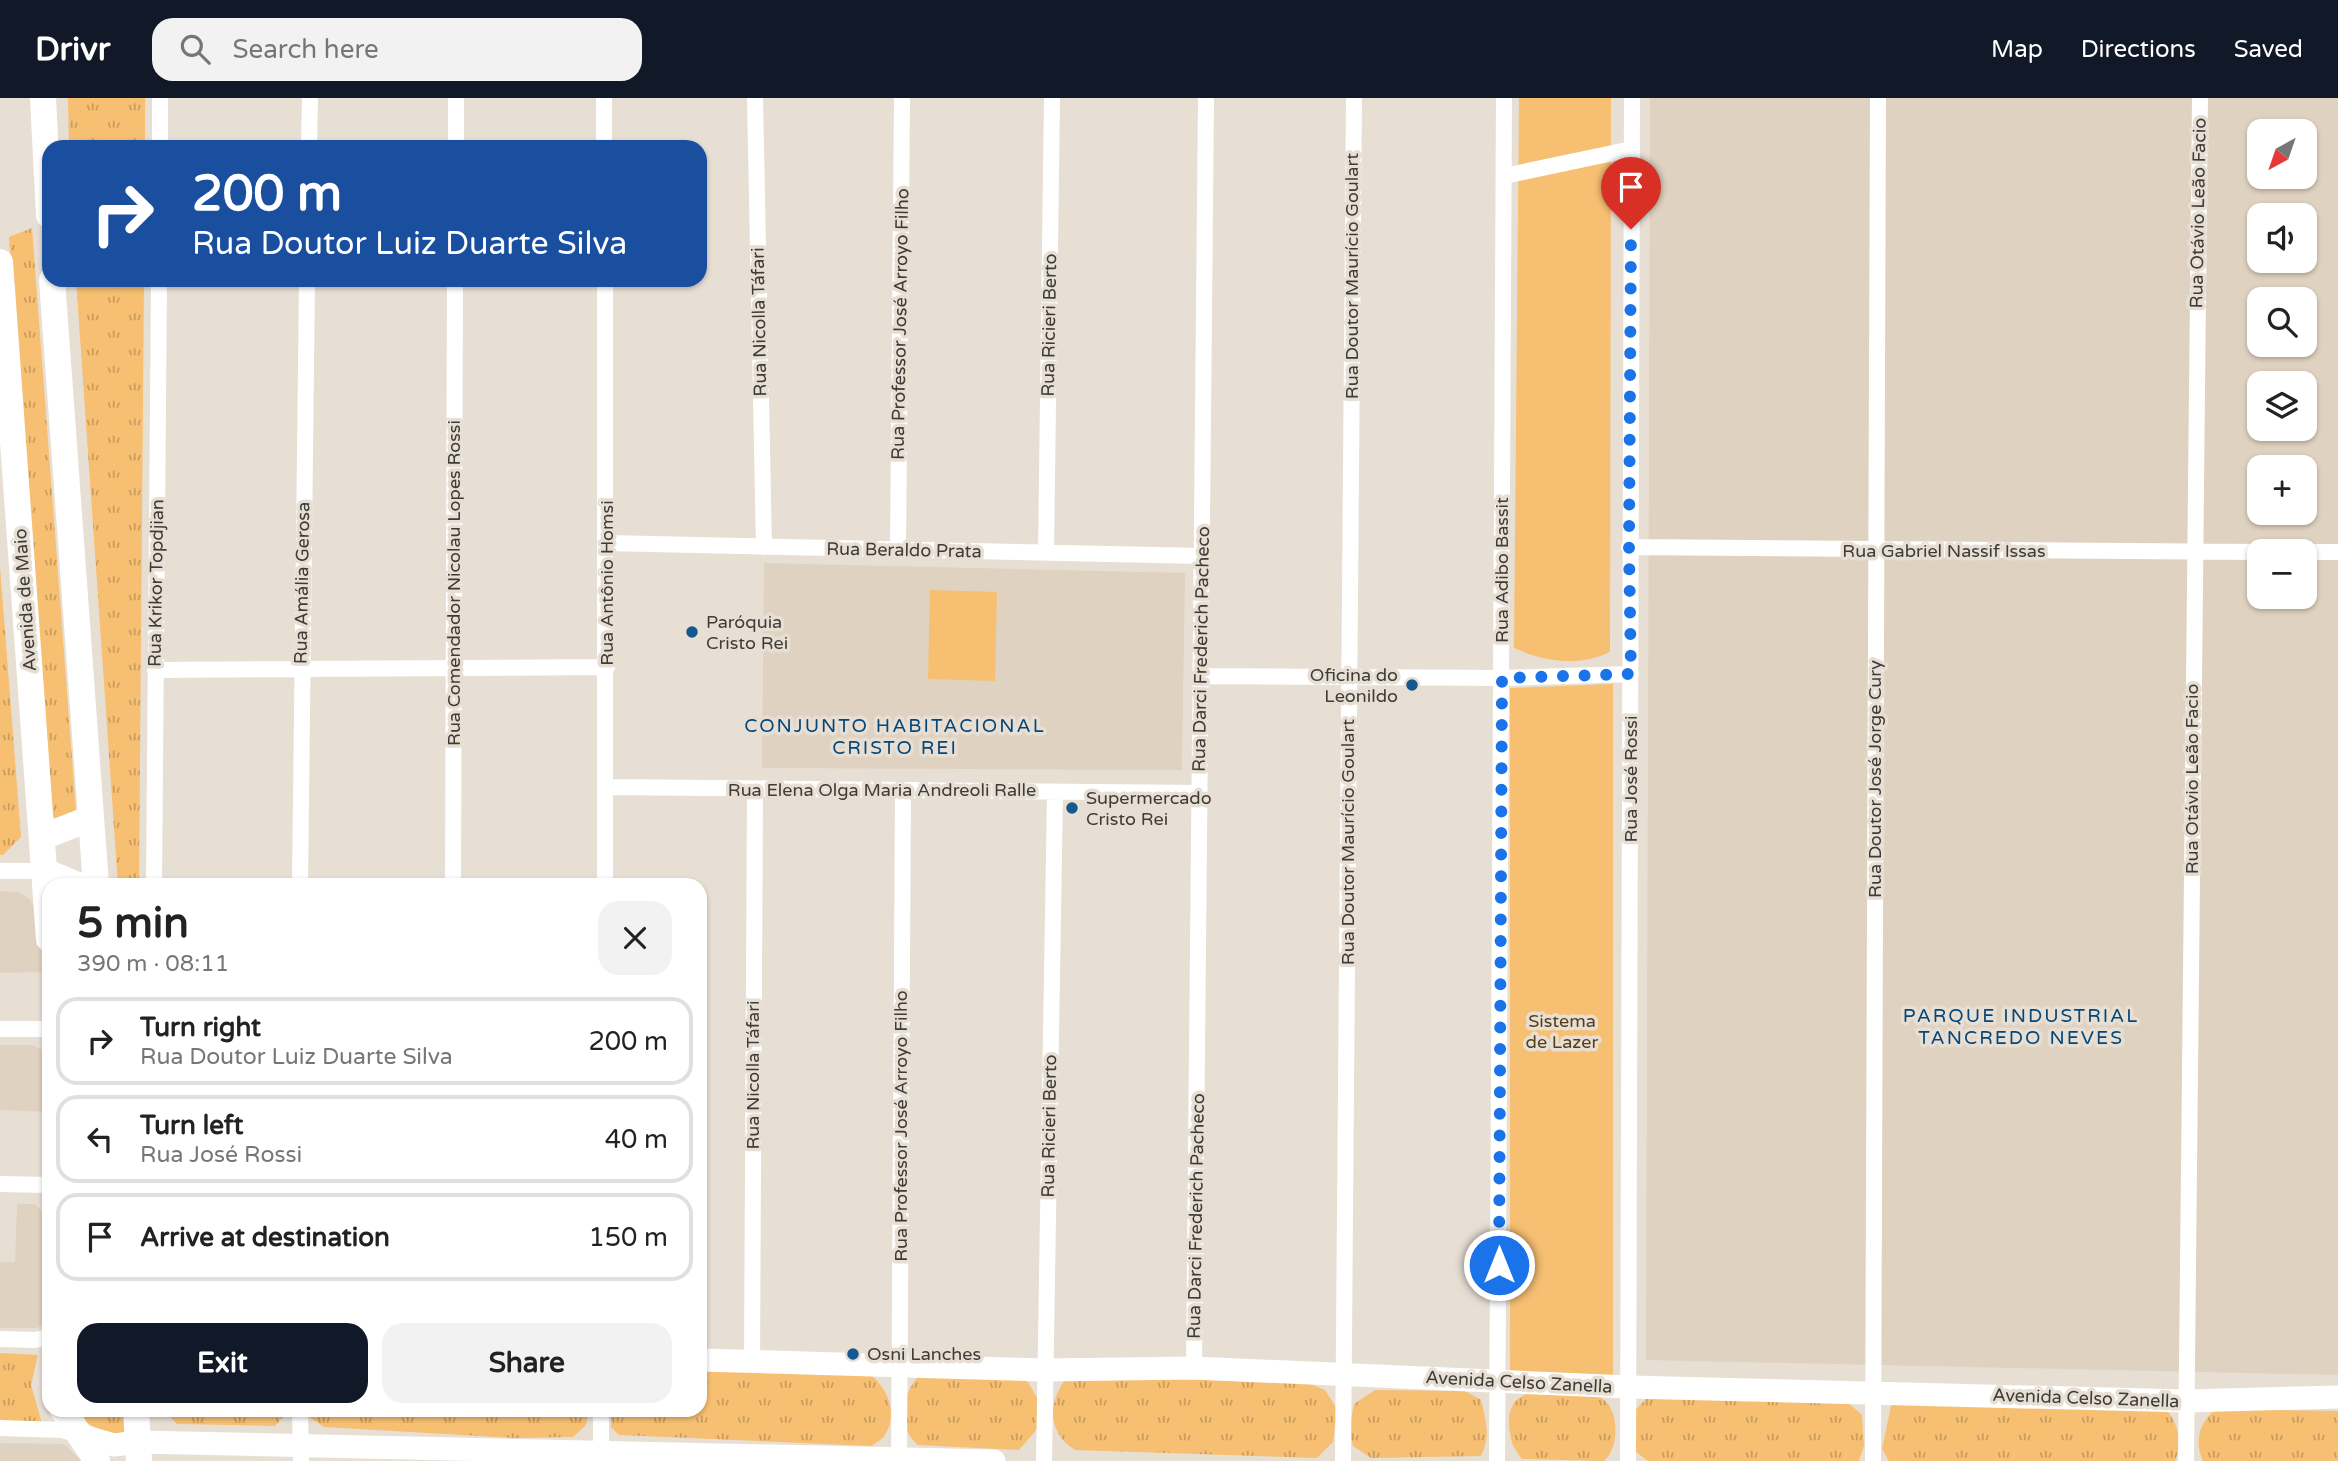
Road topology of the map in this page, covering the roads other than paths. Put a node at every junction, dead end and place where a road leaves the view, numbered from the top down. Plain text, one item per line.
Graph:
1 (43, 98) edge
2 (160, 98) edge
3 (310, 98) edge
4 (456, 98) edge
5 (604, 98) edge
6 (755, 98) edge
7 (902, 98) edge
8 (1052, 98) edge
9 (1206, 98) edge
10 (1354, 98) edge
11 (1504, 98) edge
12 (1632, 98) edge
13 (1878, 98) edge
14 (2200, 98) edge
15 (45, 140) edge
16 (160, 140) edge
17 (309, 140) edge
18 (456, 140) edge
19 (604, 140) edge
20 (1632, 149) junction
21 (1504, 176) junction
22 (0, 262) edge
23 (52, 287) edge
24 (159, 287) edge
25 (307, 287) edge
26 (455, 287) edge
27 (605, 287) edge
28 (607, 543) junction
29 (764, 547) junction
30 (1629, 547) junction
31 (898, 549) junction
32 (1876, 551) junction
33 (1046, 552) junction
34 (2247, 552) edge
35 (2317, 552) edge
36 (2338, 552) edge
37 (2194, 553) junction
38 (1202, 556) junction
39 (607, 667) junction
40 (454, 668) junction
41 (301, 669) junction
42 (155, 670) junction
43 (1631, 674) junction
44 (1201, 676) junction
45 (1349, 676) junction
46 (1502, 678) junction
47 (606, 787) junction
48 (755, 789) junction
49 (902, 790) junction
50 (1055, 792) junction
51 (1200, 793) junction
52 (90, 818) junction
53 (43, 837) junction
54 (44, 870) junction
55 (0, 871) edge
56 (45, 878) edge
57 (62, 878) edge
58 (95, 878) edge
59 (154, 878) edge
60 (300, 878) edge
61 (453, 878) edge
62 (605, 878) edge
63 (0, 1029) edge
64 (42, 1029) edge
65 (0, 1184) edge
66 (42, 1185) edge
67 (42, 1337) edge
68 (0, 1339) edge
69 (707, 1360) edge
70 (752, 1361) junction
71 (900, 1366) junction
72 (1194, 1368) junction
73 (1045, 1370) junction
74 (1344, 1373) junction
75 (1499, 1382) junction
76 (1629, 1387) junction
77 (1874, 1392) junction
78 (2338, 1397) edge
79 (2188, 1401) junction
80 (68, 1417) edge
81 (136, 1417) edge
82 (300, 1417) edge
83 (601, 1417) edge
84 (0, 1428) edge
85 (80, 1435) junction
86 (139, 1452) edge
87 (300, 1453) edge
88 (453, 1456) edge
89 (601, 1456) edge
90 (750, 1458) edge
91 (900, 1460) edge
92 (97, 1461) edge
93 (994, 1461) edge
94 (1044, 1461) edge
95 (1343, 1461) edge
96 (1497, 1461) edge
97 (1628, 1461) edge
98 (1873, 1461) edge
99 (2186, 1461) edge

1 - 15 main road
2 - 16 street
3 - 17 street
4 - 18 street
5 - 19 street
6 - 29 street, Rua Nicolla Táfari
7 - 31 street, Rua Professor José Arroyo Filho
8 - 33 street, Rua Ricieri Berto
9 - 38 street, Rua Darci Frederich Pacheco
10 - 45 street, Rua Doutor Maurício Goulart
11 - 21 street, Rua Adibo Bassit
12 - 20 street, Rua José Rossi
13 - 32 street, Rua Doutor José Jorge Cury
14 - 37 street, Rua Otávio Leão Facio
20 - 21 street
20 - 30 street, Rua José Rossi
21 - 46 street, Rua Adibo Bassit
22 - 53 main road, Avenida de Maio
23 - 52 main road
24 - 42 street, Rua Krikor Topdjian
25 - 41 street, Rua Amália Gerosa
26 - 40 street, Rua Comendador Nicolau Lopes Rossi
27 - 28 street, Rua Antônio Homsi
28 - 29 street, Rua Beraldo Prata
28 - 39 street, Rua Antônio Homsi
29 - 31 street, Rua Beraldo Prata
30 - 32 street, Rua Gabriel Nassif Issas
30 - 43 street, Rua José Rossi
31 - 33 street, Rua Beraldo Prata
32 - 37 street, Rua Gabriel Nassif Issas
32 - 77 street, Rua Doutor José Jorge Cury
33 - 38 street, Rua Beraldo Prata
34 - 37 street, Rua Gabriel Nassif Issas
35 - 36 street
37 - 79 street, Rua Otávio Leão Facio
38 - 44 street, Rua Darci Frederich Pacheco
39 - 40 street
39 - 47 street, Rua Antônio Homsi
40 - 41 street
40 - 61 street, Rua Comendador Nicolau Lopes Rossi
41 - 42 street
41 - 60 street, Rua Amália Gerosa
42 - 59 street, Rua Krikor Topdjian
43 - 46 street
43 - 76 street, Rua José Rossi
44 - 45 street
44 - 51 street, Rua Darci Frederich Pacheco
45 - 46 street
45 - 74 street, Rua Doutor Maurício Goulart
46 - 75 street, Rua Adibo Bassit
47 - 48 street, Rua Elena Olga Maria Andreoli Ralle
47 - 62 street, Rua Antônio Homsi
48 - 49 street, Rua Elena Olga Maria Andreoli Ralle
48 - 70 street, Rua Nicolla Táfari
49 - 50 street, Rua Elena Olga Maria Andreoli Ralle
49 - 71 street, Rua Professor José Arroyo Filho
50 - 51 street, Rua Elena Olga Maria Andreoli Ralle
50 - 73 street, Rua Ricieri Berto
51 - 72 street, Rua Darci Frederich Pacheco
52 - 53 main road
52 - 58 main road
53 - 54 main road, Avenida de Maio
54 - 55 street
54 - 56 main road, Avenida de Maio
54 - 57 main road
63 - 64 street
65 - 66 street
67 - 68 street
69 - 70 street, Avenida Celso Zanella
70 - 71 street, Avenida Celso Zanella
71 - 73 street, Avenida Celso Zanella
71 - 91 street, Rua Professor José Arroyo Filho
72 - 73 street, Avenida Celso Zanella
72 - 74 street, Avenida Celso Zanella
73 - 94 street, Rua Ricieri Berto
74 - 75 street, Avenida Celso Zanella
74 - 95 street, Rua Doutor Maurício Goulart
75 - 76 street, Avenida Celso Zanella
75 - 96 street, Rua Adibo Bassit
76 - 77 street, Avenida Celso Zanella
76 - 97 street, Rua José Rossi
77 - 79 street, Avenida Celso Zanella
77 - 98 street, Rua Doutor José Jorge Cury
78 - 79 street, Avenida Celso Zanella
79 - 99 street, Rua Otávio Leão Facio
80 - 85 main road
81 - 86 main road
82 - 87 street
83 - 89 street
84 - 85 street
85 - 86 street
85 - 92 main road
86 - 87 street
87 - 88 street
88 - 89 street
89 - 90 street
90 - 91 street
91 - 93 street

